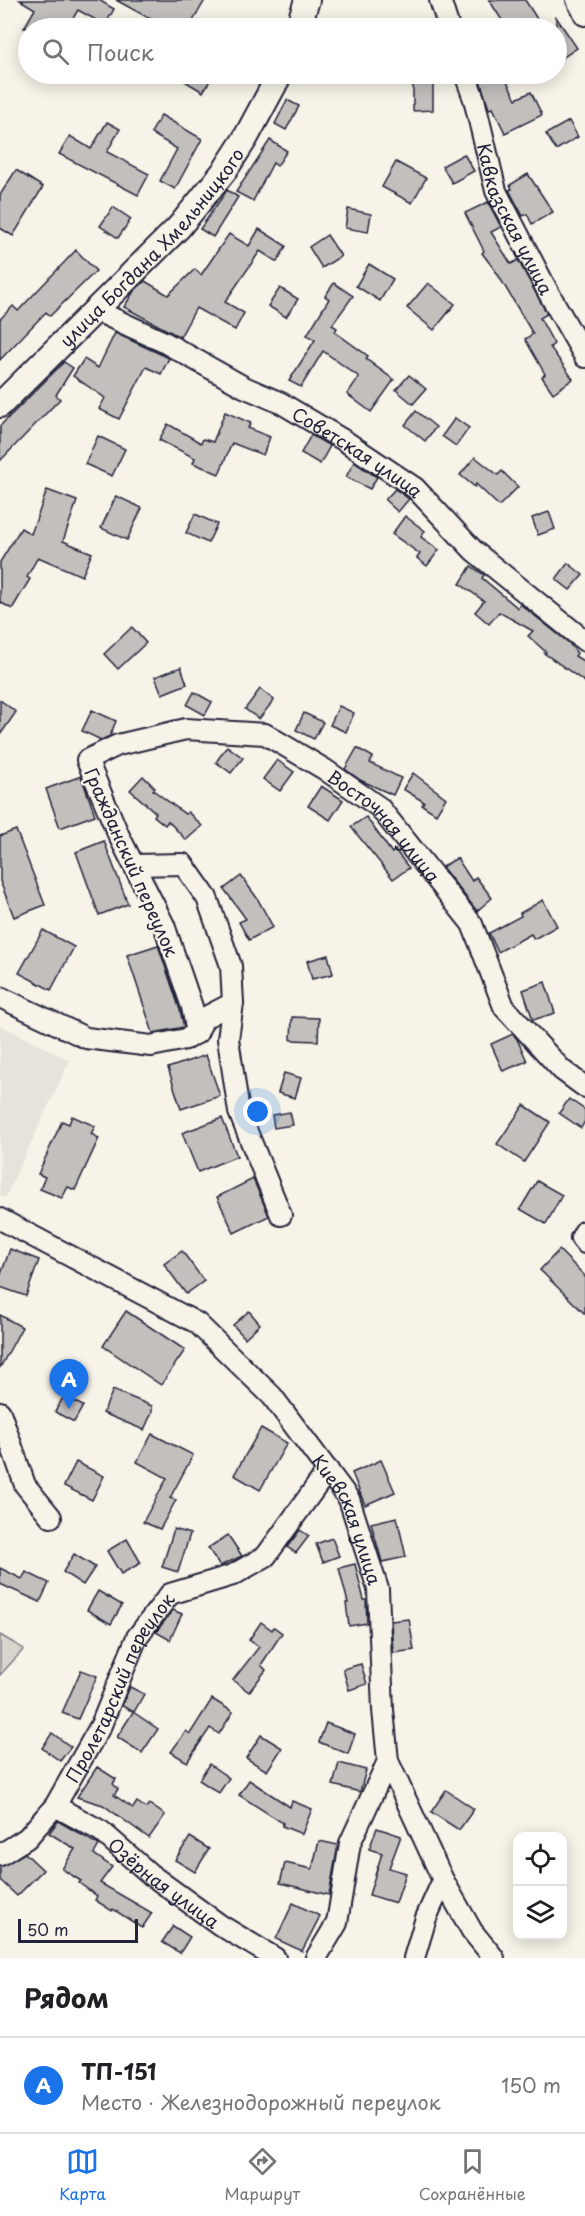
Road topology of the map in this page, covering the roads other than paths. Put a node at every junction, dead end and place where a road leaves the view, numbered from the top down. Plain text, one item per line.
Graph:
1 (307, 0) edge
2 (440, 0) edge
3 (576, 0) edge
4 (585, 15) edge
5 (301, 18) edge
6 (446, 18) edge
7 (274, 84) edge
8 (469, 84) edge
9 (97, 310) junction
10 (585, 357) edge
11 (0, 405) edge
12 (585, 641) edge
13 (87, 760) joint
14 (134, 865) junction
15 (0, 997) edge
16 (233, 1003) junction
17 (197, 1033) junction
18 (585, 1087) edge
19 (281, 1215) dead end
20 (0, 1219) edge
21 (585, 1231) edge
22 (585, 1244) edge
23 (0, 1412) edge
24 (328, 1470) junction
25 (51, 1517) dead end
26 (388, 1761) junction
27 (54, 1806) junction
28 (0, 1855) edge
29 (443, 1880) junction
30 (275, 1958) edge
31 (316, 1958) edge
32 (414, 1958) edge
33 (494, 1958) edge

1 - 5 main road
2 - 6 street
3 - 4 street
7 - 9 main road, улица Богдана Хмельницкого
8 - 10 street, Кавказская улица
9 - 11 main road, улица Богдана Хмельницкого
9 - 12 street, Советская улица
13 - 14 street, Гражданский переулок
13 - 18 street, Восточная улица
14 - 16 street
14 - 17 street, Гражданский переулок
15 - 17 street
16 - 17 street
16 - 19 street
20 - 24 street, Киевская улица
21 - 22 street
23 - 25 street
24 - 26 street, Киевская улица
24 - 27 street, Пролетарский переулок
26 - 29 street, Киевская улица
26 - 31 street
27 - 28 street, Пролетарский переулок
27 - 30 street, Озёрная улица
29 - 32 street
29 - 33 street, Киевская улица

